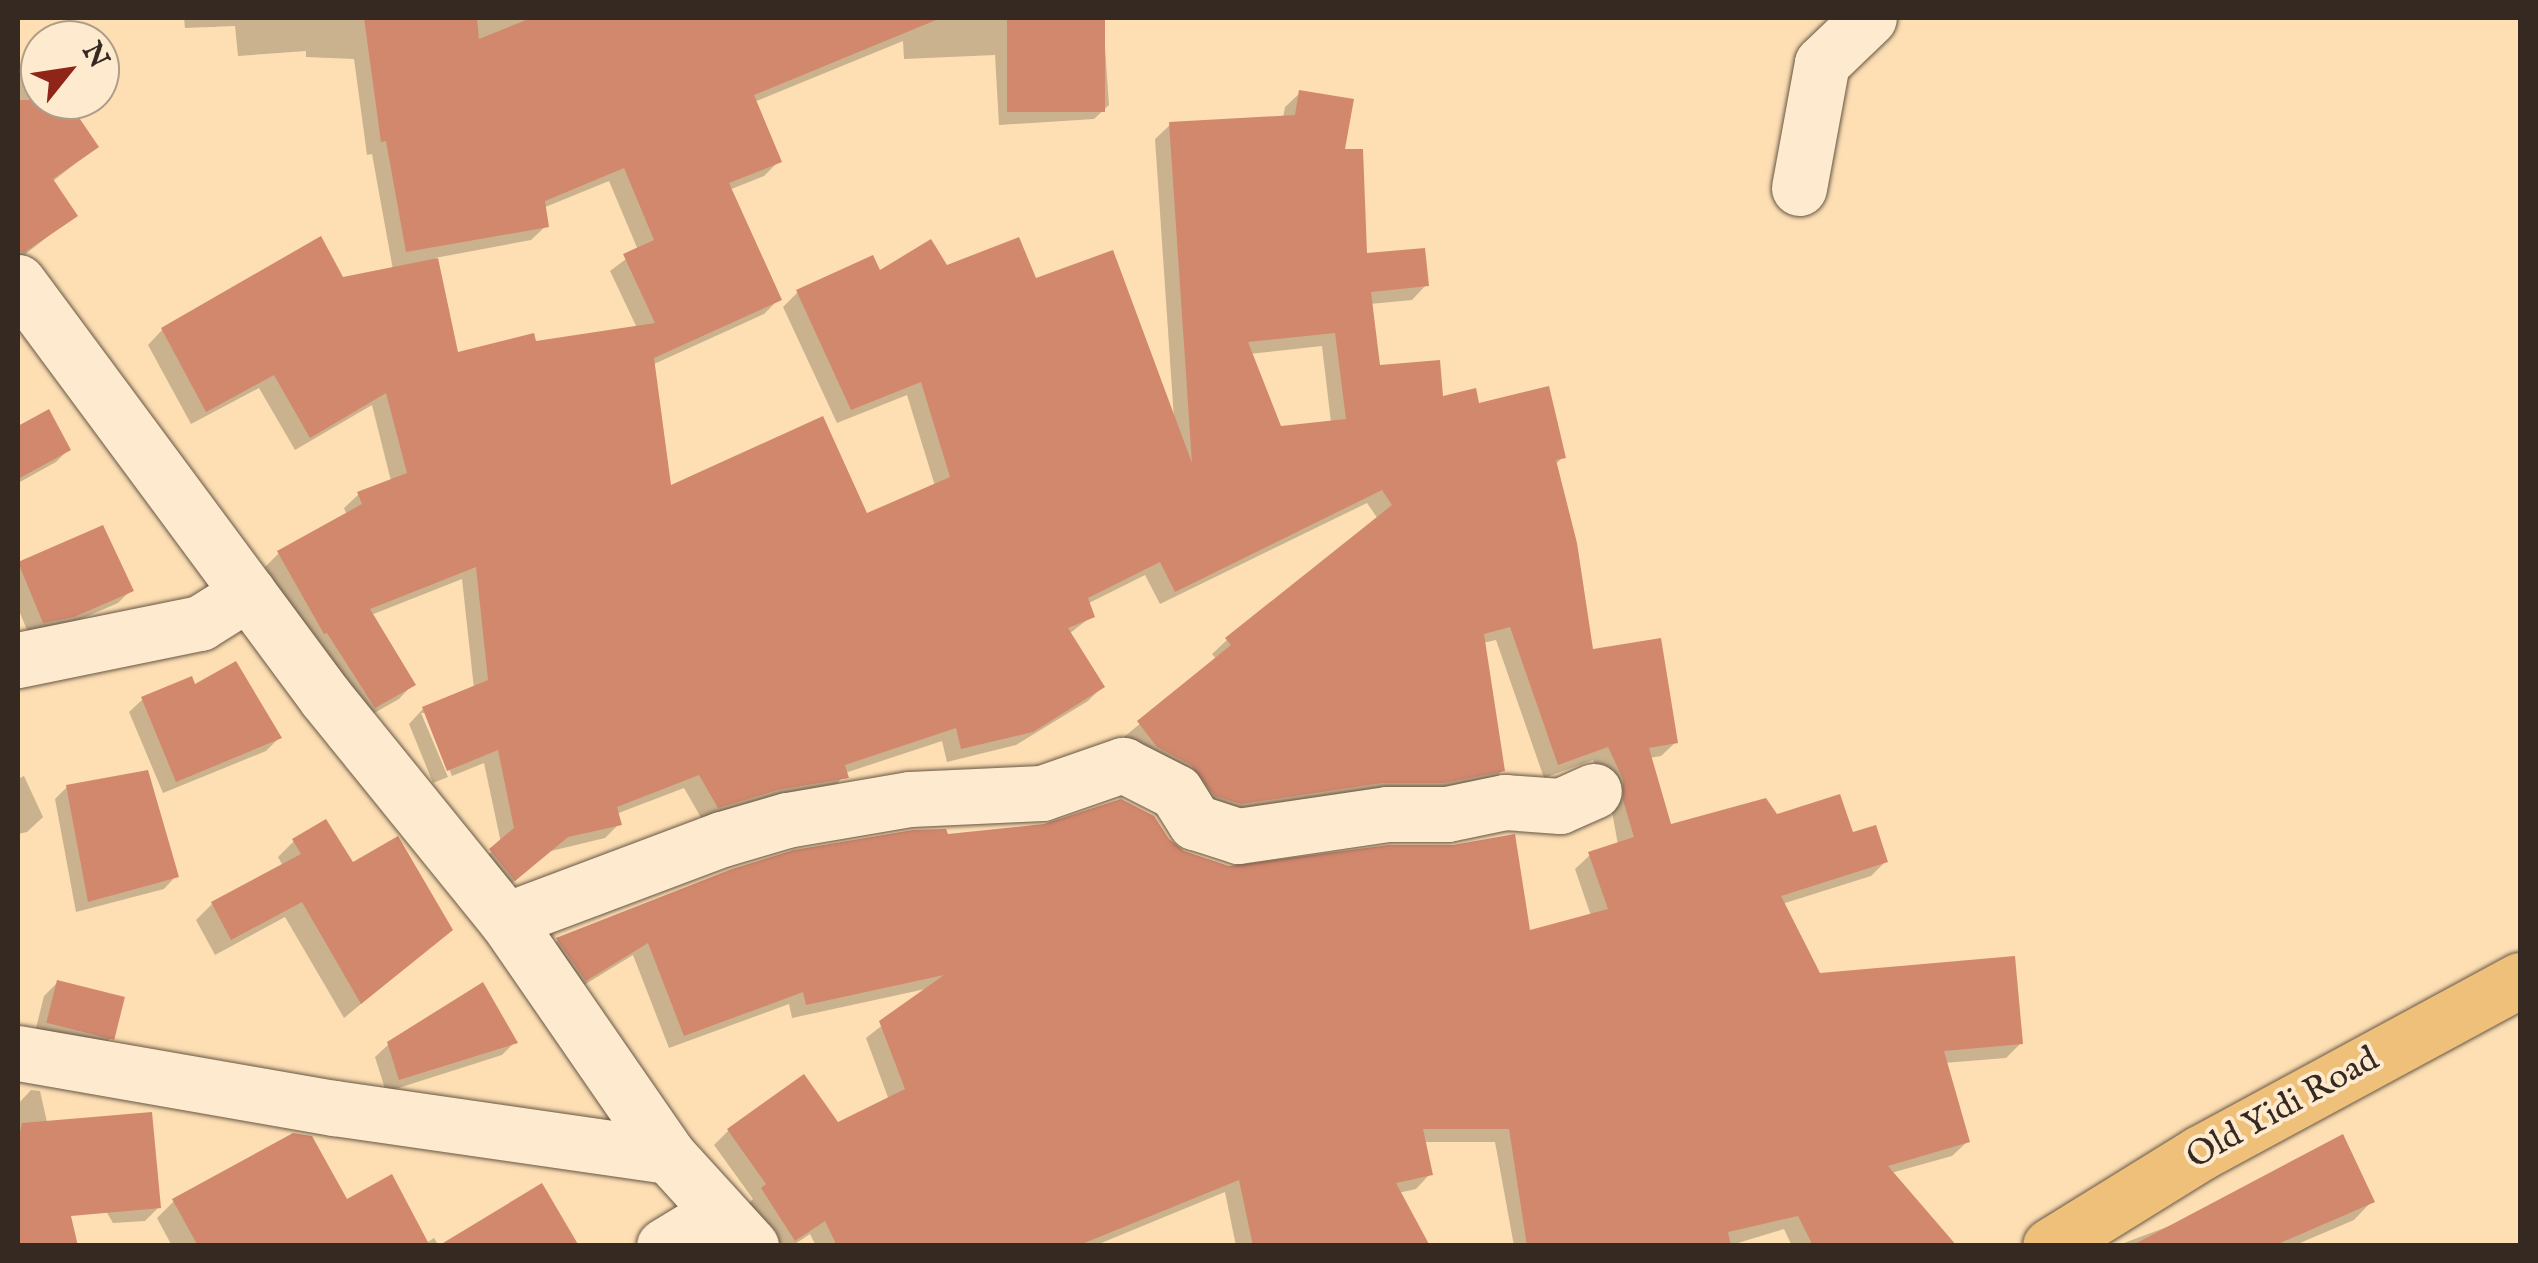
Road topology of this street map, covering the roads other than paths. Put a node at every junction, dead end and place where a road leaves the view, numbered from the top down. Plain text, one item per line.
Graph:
1 (1869, 18) edge
2 (1799, 188) dead end
3 (18, 282) edge
4 (248, 594) junction
5 (18, 660) edge
6 (1594, 792) dead end
7 (506, 920) junction
8 (2520, 980) edge
9 (18, 1053) edge
10 (669, 1156) junction
11 (734, 1229) edge
12 (664, 1246) edge
13 (2050, 1246) edge

1 - 2 street
3 - 4 street
4 - 5 street
4 - 7 street
6 - 7 street
7 - 10 street
8 - 13 main road, Old Yidi Road
9 - 10 street
10 - 11 street
11 - 12 street

